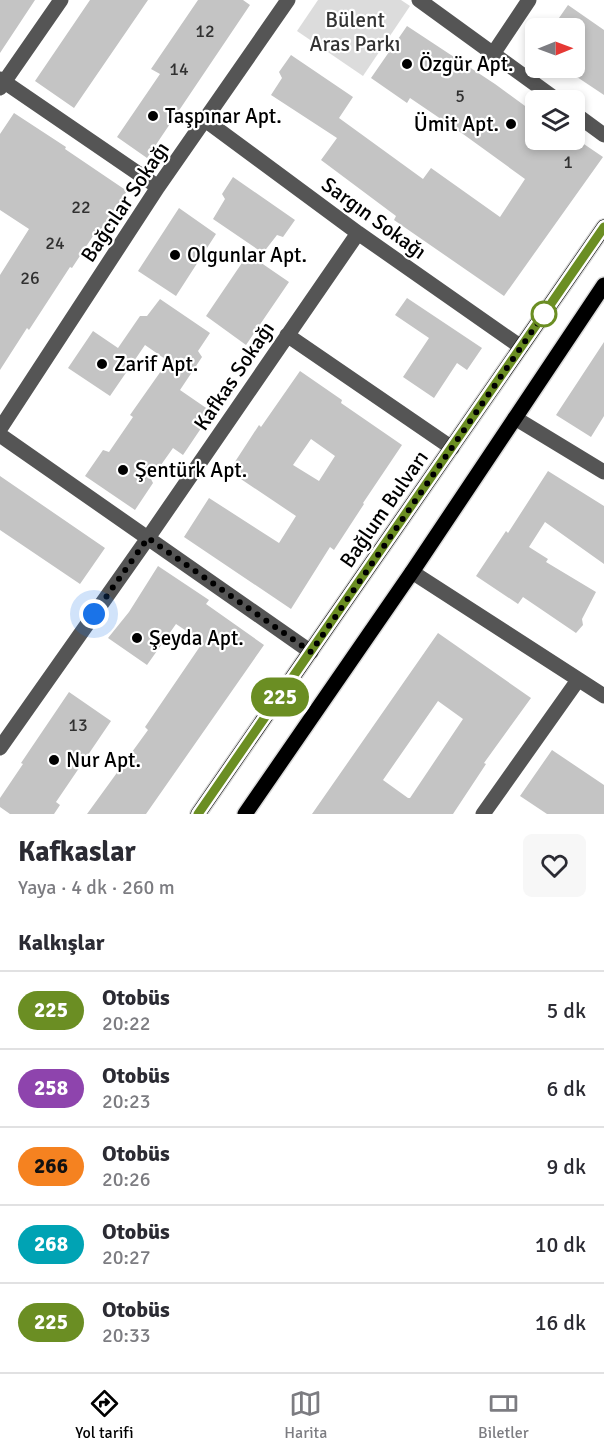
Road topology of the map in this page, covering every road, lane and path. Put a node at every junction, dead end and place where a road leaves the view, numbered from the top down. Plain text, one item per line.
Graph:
1 (61, 0) edge
2 (288, 0) edge
3 (419, 0) edge
4 (529, 0) edge
5 (493, 54) junction
6 (1, 83) edge
7 (543, 90) edge
8 (205, 120) junction
9 (585, 121) edge
10 (604, 135) edge
11 (158, 187) junction
12 (604, 228) edge
13 (358, 233) junction
14 (604, 285) edge
15 (287, 335) junction
16 (521, 347) junction
17 (515, 418) junction
18 (0, 429) edge
19 (0, 435) edge
20 (452, 448) junction
21 (604, 472) edge
22 (148, 538) junction
23 (412, 572) junction
24 (311, 652) junction
25 (578, 680) junction
26 (604, 696) edge
27 (0, 748) edge
28 (198, 814) edge
29 (244, 814) edge
30 (483, 814) edge

1 - 6 street
2 - 8 street, Bağcılar Sokağı
3 - 5 street
4 - 5 street
5 - 7 street
6 - 11 street
8 - 11 street, Bağcılar Sokağı
8 - 13 street, Sargın Sokağı
9 - 10 street
11 - 18 street, Bağcılar Sokağı
12 - 16 main road, Bağlum Bulvarı
13 - 15 street, Kafkas Sokağı
13 - 16 street, Sargın Sokağı
14 - 17 main road
15 - 20 street
15 - 22 street, Kafkas Sokağı
16 - 20 main road, Bağlum Bulvarı
17 - 21 street
17 - 23 main road
19 - 22 street
20 - 24 main road, Bağlum Bulvarı
22 - 24 street
22 - 27 street, Kafkas Sokağı
23 - 25 street
23 - 29 main road
24 - 28 main road, Bağlum Bulvarı
25 - 26 street
25 - 30 street

